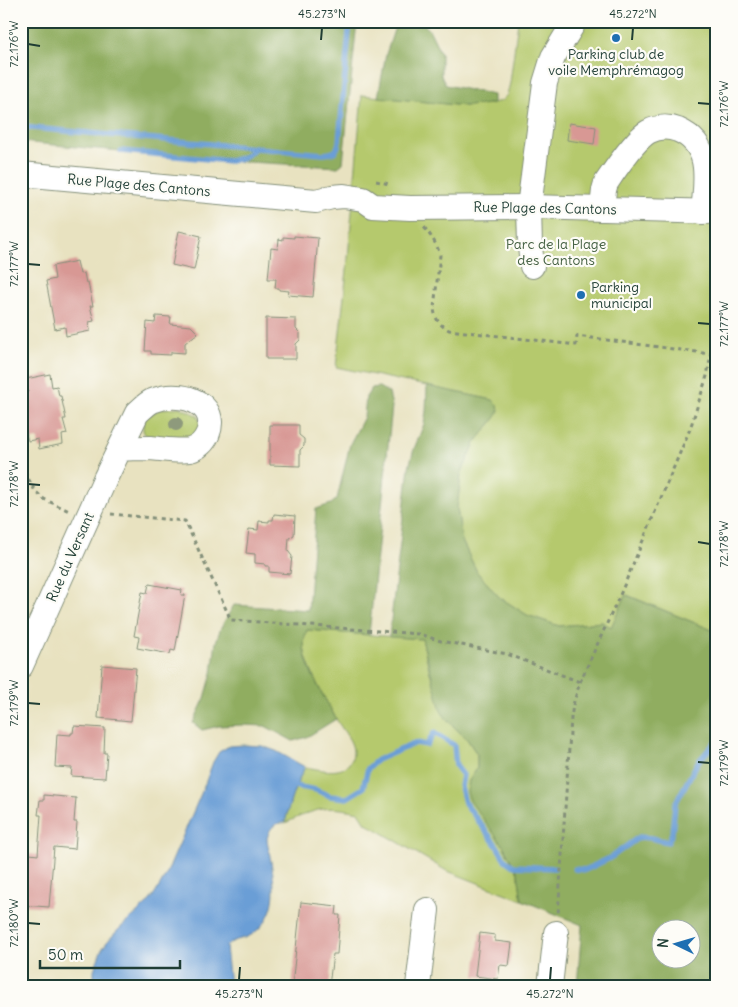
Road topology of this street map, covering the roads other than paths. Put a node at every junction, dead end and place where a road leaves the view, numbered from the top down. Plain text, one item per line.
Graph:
1 (575, 21) edge
2 (21, 174) edge
3 (529, 207) junction
4 (602, 209) junction
5 (710, 212) edge
6 (532, 266) dead end
7 (120, 449) dead end
8 (21, 666) edge
9 (427, 910) dead end
10 (556, 933) road end
11 (418, 986) edge
12 (550, 986) edge

1 - 3 street
2 - 3 street, Rue Plage des Cantons
3 - 4 street, Rue Plage des Cantons
3 - 6 street
4 - 5 street, Rue Plage des Cantons
4 - 5 street
7 - 8 street, Rue du Versant
9 - 11 street
10 - 12 street

